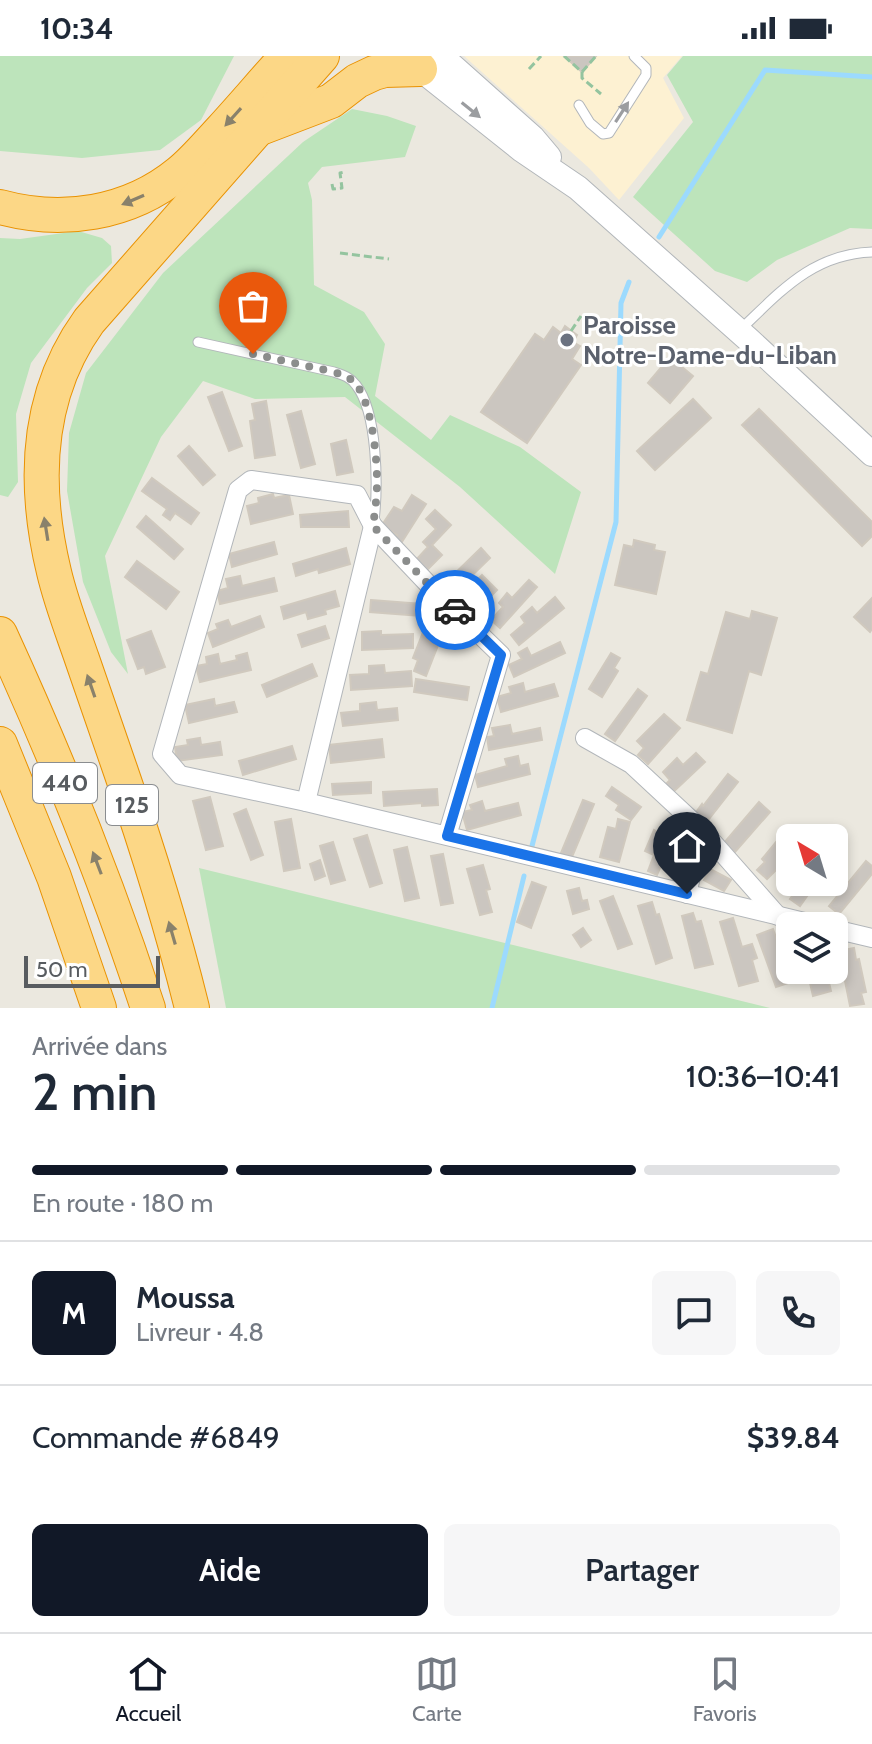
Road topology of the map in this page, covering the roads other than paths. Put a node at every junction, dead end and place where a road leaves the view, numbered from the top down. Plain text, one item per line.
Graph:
1 (322, 56) edge
2 (634, 56) edge
3 (422, 60) edge
4 (276, 63) edge
5 (579, 105) dead end
6 (259, 128) junction
7 (0, 207) edge
8 (872, 252) edge
9 (739, 331) junction
10 (198, 342) dead end
11 (872, 454) edge
12 (373, 526) junction
13 (0, 634) edge
14 (585, 738) dead end
15 (0, 744) edge
16 (306, 802) junction
17 (702, 830) junction
18 (447, 836) junction
19 (687, 894) junction
20 (776, 914) edge
21 (776, 916) edge
22 (848, 932) edge
23 (872, 938) edge
24 (99, 1008) edge
25 (148, 1008) edge
26 (192, 1008) edge

1 - 6 highway, 125
5 -> 2 lane
3 - 6 highway
3 - 9 street
4 -> 7 highway
26 -> 6 highway, 125
8 - 9 lane
9 - 11 street
10 - 12 lane
12 - 16 street
12 - 16 street
12 - 18 street
25 -> 13 highway, 440
14 - 17 street
15 - 24 highway, 440
16 - 18 street
17 - 19 street
17 - 20 street
18 - 19 street
19 - 21 street
22 - 23 street

